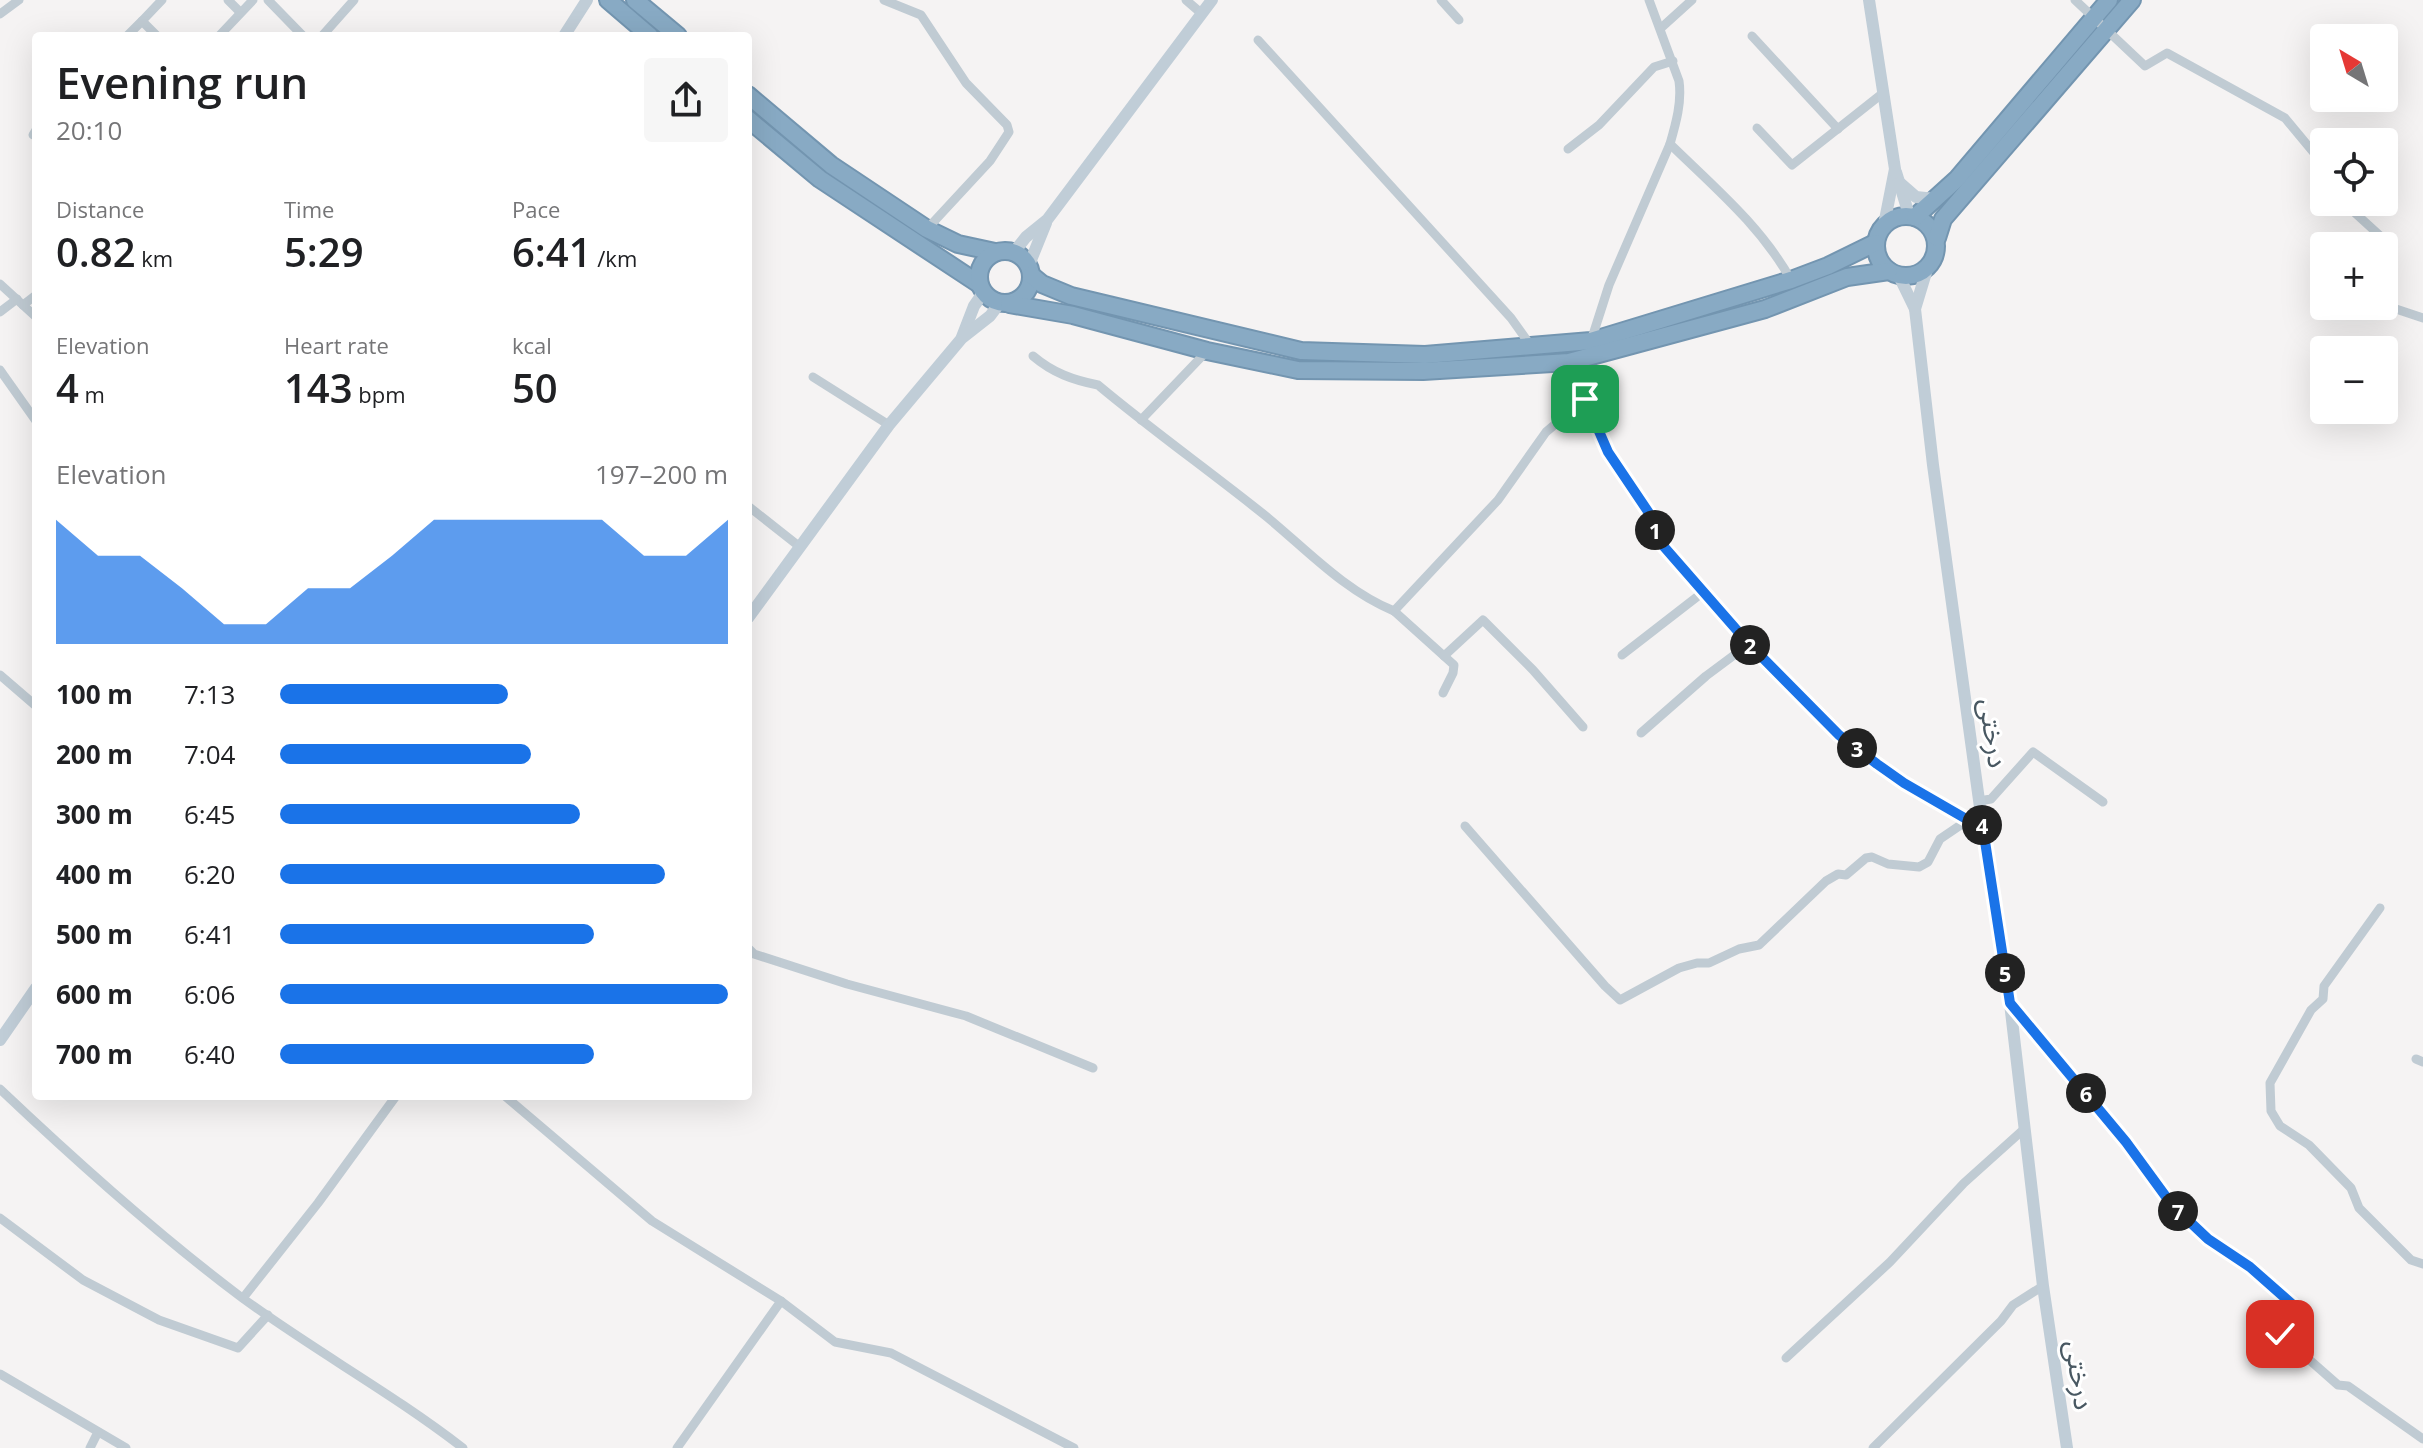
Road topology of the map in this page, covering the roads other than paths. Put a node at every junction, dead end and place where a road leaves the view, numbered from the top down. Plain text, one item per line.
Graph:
1 (19, 0) edge
2 (162, 0) edge
3 (228, 0) edge
4 (253, 0) edge
5 (268, 0) edge
6 (354, 0) edge
7 (587, 0) edge
8 (608, 0) edge
9 (635, 0) edge
10 (884, 0) edge
11 (1186, 0) edge
12 (1212, 0) edge
13 (1441, 0) edge
14 (1649, 0) edge
15 (1692, 0) edge
16 (1869, 0) edge
17 (2075, 0) edge
18 (2109, 0) edge
19 (2132, 0) edge
20 (240, 12) junction
21 (1201, 13) junction
22 (0, 14) edge
23 (1459, 20) dead end
24 (142, 21) junction
25 (2101, 23) junction
26 (1661, 28) junction
27 (131, 32) edge
28 (153, 32) edge
29 (222, 32) edge
30 (299, 32) edge
31 (326, 32) edge
32 (567, 32) edge
33 (645, 32) edge
34 (673, 32) edge
35 (1752, 36) dead end
36 (1258, 40) dead end
37 (1673, 61) junction
38 (1883, 93) junction
39 (752, 98) edge
40 (752, 122) edge
41 (1757, 128) dead end
42 (1838, 129) junction
43 (1670, 144) junction
44 (2310, 148) edge
45 (1568, 149) dead end
46 (1895, 169) junction
47 (1900, 183) junction
48 (1935, 199) junction
49 (1912, 216) junction
50 (2358, 216) edge
51 (1047, 220) junction
52 (1884, 225) junction
53 (927, 229) junction
54 (2376, 232) edge
55 (1937, 238) junction
56 (1875, 243) junction
57 (995, 252) junction
58 (1014, 252) junction
59 (1928, 266) junction
60 (1030, 270) junction
61 (1894, 274) junction
62 (1791, 280) junction
63 (0, 284) edge
64 (981, 289) junction
65 (32, 297) edge
66 (20, 302) junction
67 (1004, 304) junction
68 (1915, 309) junction
69 (2398, 310) edge
70 (0, 312) edge
71 (32, 313) edge
72 (2423, 318) edge
73 (962, 338) junction
74 (1591, 341) junction
75 (1531, 346) junction
76 (1207, 351) junction
77 (1033, 356) dead end
78 (1569, 362) junction
79 (0, 370) edge
80 (813, 377) dead end
81 (1585, 399) junction
82 (32, 415) edge
83 (1141, 420) junction
84 (889, 425) junction
85 (752, 509) edge
86 (800, 547) junction
87 (1702, 593) junction
88 (1394, 611) junction
89 (752, 613) edge
90 (1749, 644) junction
91 (1622, 655) dead end
92 (1444, 656) junction
93 (0, 675) edge
94 (1443, 693) dead end
95 (32, 703) edge
96 (1583, 727) dead end
97 (1641, 733) dead end
98 (1979, 801) junction
99 (2103, 802) dead end
100 (1968, 820) junction
101 (1982, 822) junction
102 (1465, 826) dead end
103 (2380, 908) dead end
104 (752, 952) edge
105 (32, 994) edge
106 (2010, 1003) junction
107 (0, 1040) edge
108 (1093, 1068) dead end
109 (0, 1089) edge
110 (393, 1100) edge
111 (510, 1100) edge
112 (2023, 1130) junction
113 (0, 1218) edge
114 (2423, 1264) edge
115 (2043, 1286) junction
116 (243, 1298) junction
117 (781, 1301) junction
118 (268, 1315) junction
119 (1786, 1358) dead end
120 (1, 1377) edge
121 (98, 1432) junction
122 (2423, 1439) edge
123 (90, 1448) edge
124 (126, 1448) edge
125 (463, 1448) edge
126 (677, 1448) edge
127 (1074, 1448) edge
128 (1873, 1448) edge
129 (2067, 1448) edge

1 - 22 street
2 - 24 street
3 - 20 street
4 - 20 street
5 - 30 street
6 - 31 street
7 - 32 street
8 - 33 highway
9 - 34 highway
10 - 53 street
11 - 21 street
12 - 21 street
13 - 23 street
14 - 26 street
15 - 26 street
16 - 38 street
17 - 25 street
18 - 25 highway
19 - 25 highway
20 - 29 street
21 - 51 street
24 - 27 street
24 - 28 street
25 - 44 street
25 - 48 highway
25 - 55 highway
26 - 37 street
35 - 42 street
36 - 75 street
37 - 43 street
37 - 45 street
38 - 42 street
38 - 46 street
39 - 53 highway
40 - 64 highway
41 - 42 street
43 - 62 street
43 - 74 street
46 - 47 street
46 - 52 street
47 - 48 street
47 - 49 street
48 - 49 highway
49 - 52 highway
49 - 55 highway
50 - 54 street
51 - 58 street
51 - 60 street
52 - 56 highway
53 - 57 highway
55 - 59 highway
56 - 61 highway
56 - 62 highway
57 - 58 highway
57 - 64 highway
58 - 60 highway
59 - 61 highway
59 - 68 street
60 - 67 highway
60 - 75 highway
61 - 68 street
61 - 78 highway
62 - 74 highway
63 - 66 street
64 - 67 highway
64 - 73 street
65 - 66 street
66 - 70 street
66 - 71 street
67 - 73 street
67 - 76 highway
68 - 98 street, درختی
69 - 72 street
73 - 84 street
74 - 75 highway
76 - 78 highway
76 - 83 street
77 - 83 street
78 - 81 street
79 - 82 street
80 - 84 street
81 - 87 street
81 - 88 street
83 - 88 street
84 - 86 street
85 - 86 street
86 - 89 street
87 - 90 street
87 - 91 street
88 - 92 street
90 - 97 street
90 - 100 street
92 - 94 street
92 - 96 street
93 - 95 street
98 - 99 street
98 - 101 street, درختی
100 - 101 street
100 - 102 street
101 - 106 street, درختی
103 - 114 street
104 - 108 street
105 - 107 street
106 - 112 street, درختی
106 - 122 street
109 - 116 street
110 - 116 street
111 - 117 street
112 - 115 street, درختی
112 - 119 street
113 - 118 street
115 - 128 street
115 - 129 street, درختی
116 - 118 street
117 - 126 street
117 - 127 street
118 - 125 street
120 - 121 street
121 - 123 street
121 - 124 street

